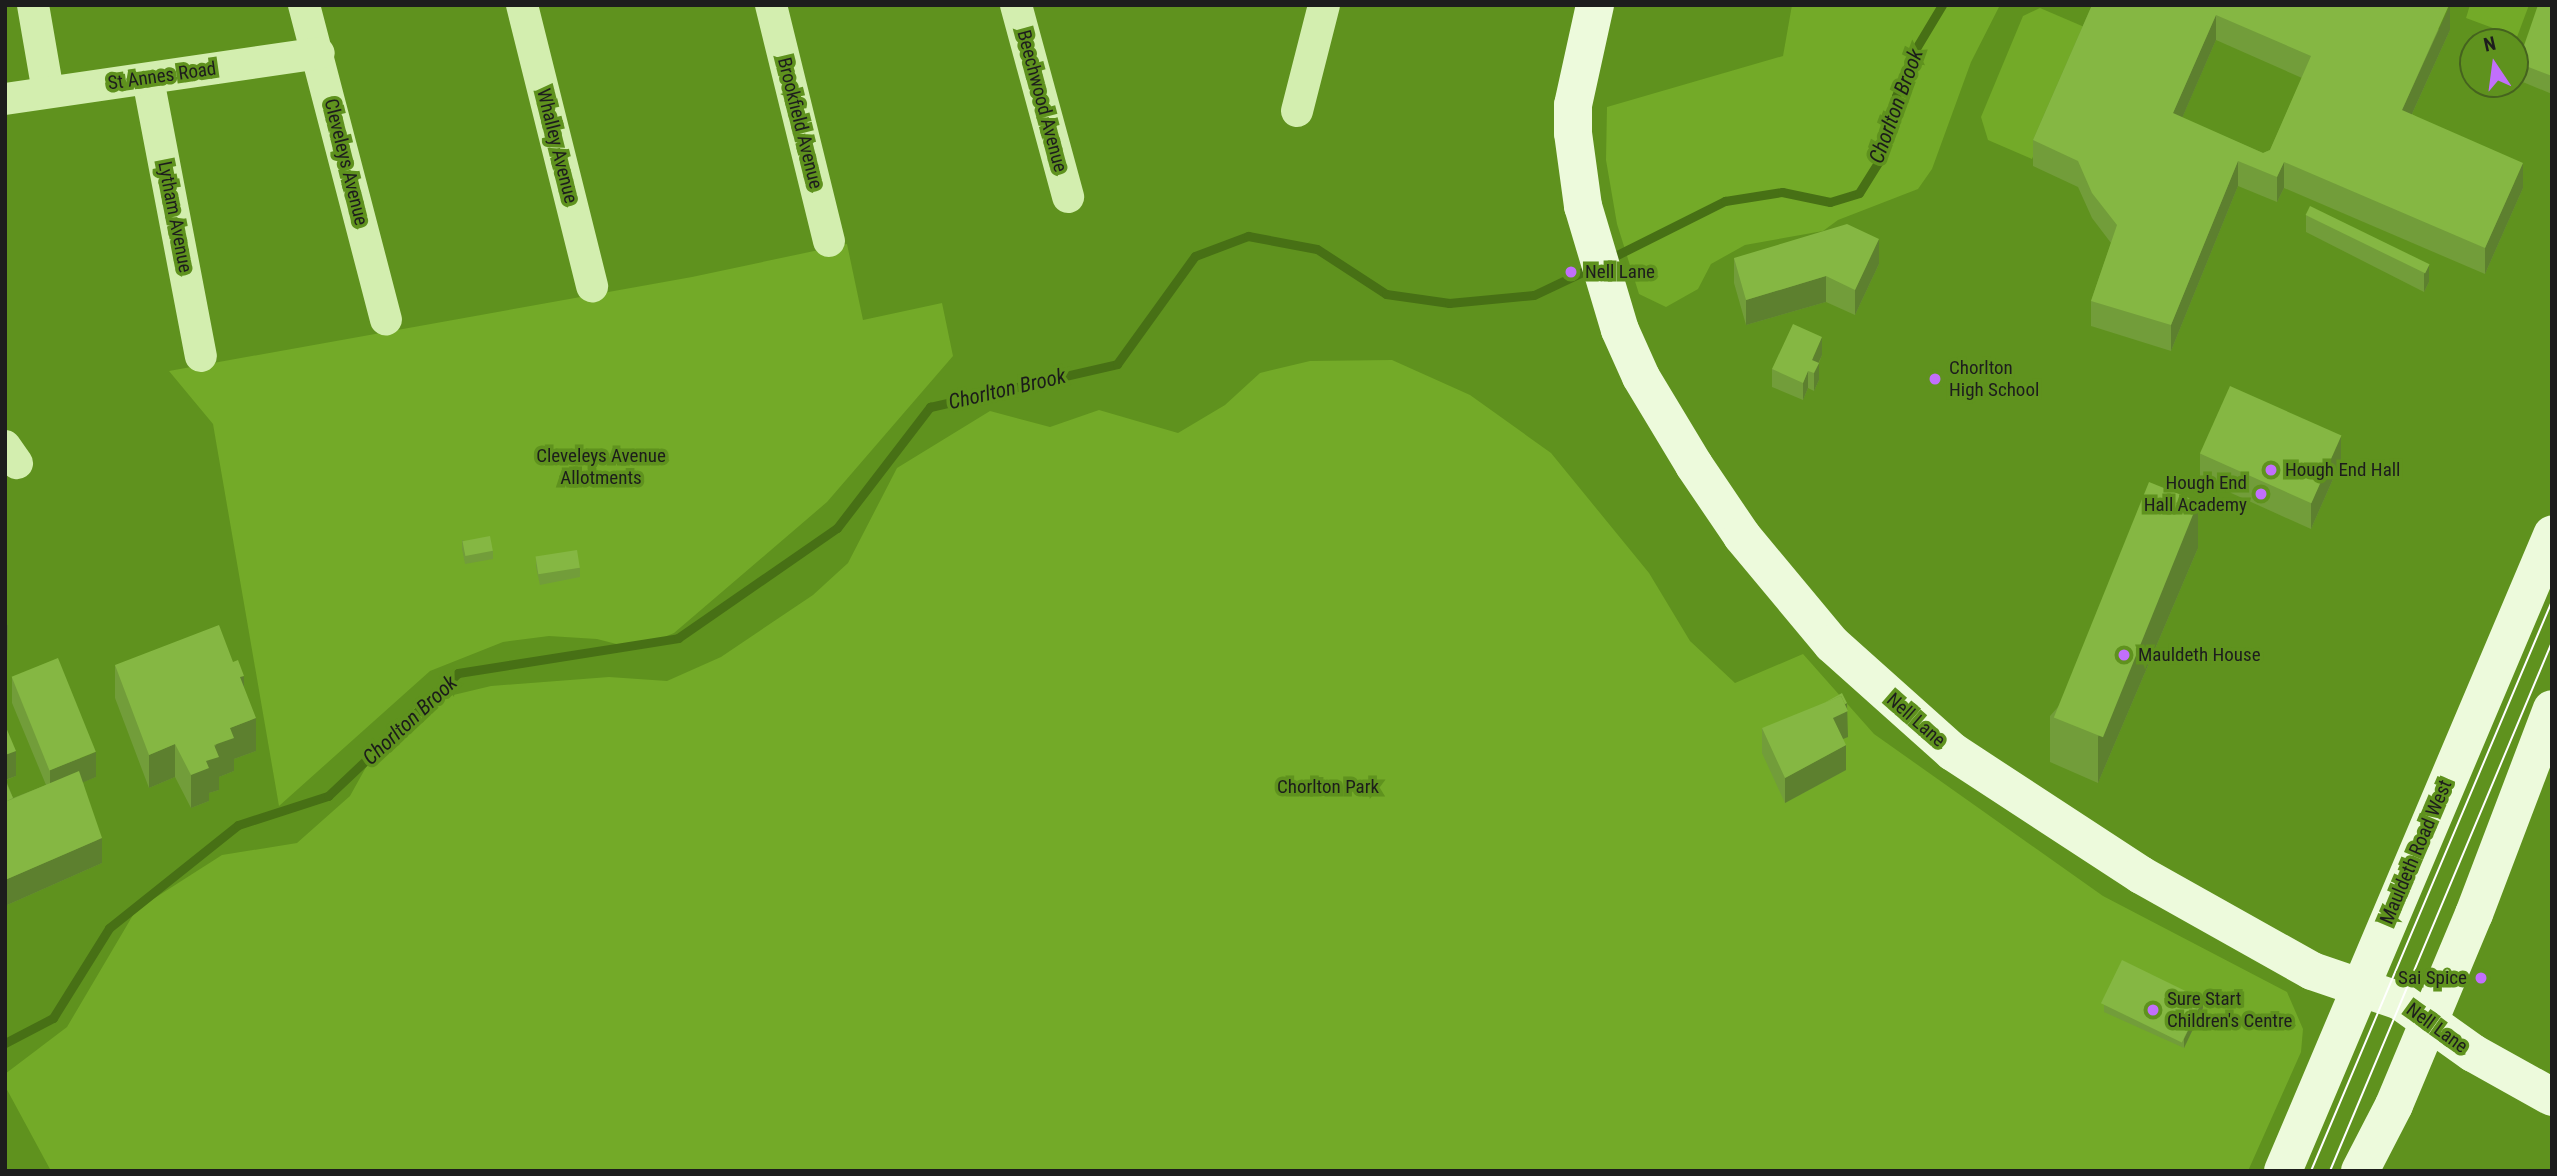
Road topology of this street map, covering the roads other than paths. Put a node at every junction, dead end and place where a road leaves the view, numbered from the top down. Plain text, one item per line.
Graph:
1 (33, 5) edge
2 (304, 5) edge
3 (522, 5) edge
4 (771, 5) edge
5 (1016, 5) edge
6 (1324, 5) edge
7 (1595, 5) edge
8 (319, 53) junction
9 (148, 79) junction
10 (48, 92) junction
11 (5, 99) edge
12 (1297, 111) dead end
13 (1068, 197) dead end
14 (829, 241) dead end
15 (592, 286) dead end
16 (386, 320) dead end
17 (201, 356) dead end
18 (2552, 535) edge
19 (2552, 709) edge
20 (2358, 986) junction
21 (2428, 1020) junction
22 (2552, 1097) edge
23 (2283, 1171) edge
24 (2360, 1171) edge

1 - 10 street
2 - 8 street, Cleveleys Avenue
3 - 15 street, Whalley Avenue
4 - 14 street, Brookfield Avenue
5 - 13 street, Beechwood Avenue
6 - 12 street
7 - 20 street, Nell Lane
8 - 9 street, St Annes Road
8 - 16 street, Cleveleys Avenue
9 - 10 street, St Annes Road
9 - 17 street, Lytham Avenue
10 - 11 street, St Annes Road
18 - 20 street, Mauldeth Road West
19 - 21 street
20 - 21 street, Nell Lane
20 - 23 street, Mauldeth Road West
21 - 22 street, Nell Lane
21 - 24 street

